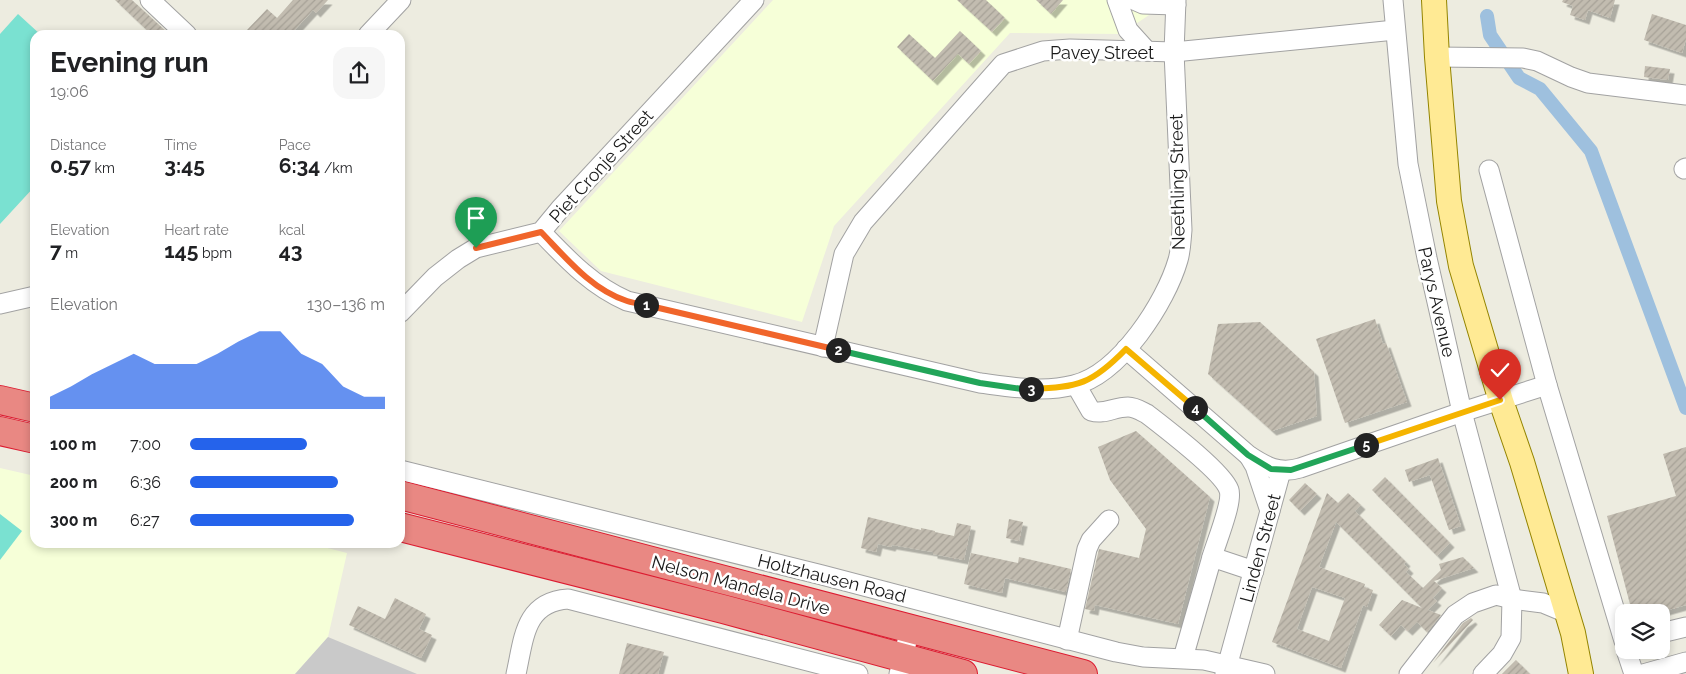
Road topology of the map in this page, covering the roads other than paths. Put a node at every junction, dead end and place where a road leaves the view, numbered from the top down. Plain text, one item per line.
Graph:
1 (150, 0) edge
2 (401, 0) edge
3 (754, 0) edge
4 (1117, 0) edge
5 (1134, 0) edge
6 (1393, 0) edge
7 (1434, 0) edge
8 (1176, 2) edge
9 (182, 30) edge
10 (373, 30) edge
11 (1395, 30) junction
12 (1147, 51) junction
13 (1174, 52) junction
14 (1437, 57) junction
15 (1686, 95) edge
16 (1489, 170) dead end
17 (541, 232) junction
18 (30, 297) edge
19 (0, 304) edge
20 (405, 308) edge
21 (823, 346) junction
22 (1126, 349) junction
23 (1076, 385) junction
24 (1547, 385) junction
25 (0, 400) edge
26 (1500, 400) junction
27 (30, 407) edge
28 (1462, 412) junction
29 (0, 431) edge
30 (30, 438) edge
31 (1248, 455) junction
32 (1309, 464) junction
33 (405, 471) edge
34 (1281, 471) junction
35 (405, 496) edge
36 (1270, 511) junction
37 (1109, 520) dead end
38 (405, 528) edge
39 (1212, 557) junction
40 (1254, 571) junction
41 (1512, 599) junction
42 (1615, 611) edge
43 (1567, 613) junction
44 (1686, 627) edge
45 (910, 630) junction
46 (1670, 631) edge
47 (1066, 640) junction
48 (1183, 658) junction
49 (1629, 659) edge
50 (1686, 662) edge
51 (900, 666) edge
52 (1226, 670) edge
53 (516, 674) edge
54 (858, 674) edge
55 (963, 674) edge
56 (1083, 674) edge
57 (1265, 674) edge
58 (1409, 674) edge
59 (1483, 674) edge
60 (1581, 674) edge
61 (1634, 674) edge
62 (1643, 674) edge

1 - 9 street
2 - 10 street
3 - 17 street, Piet Cronje Street
4 - 12 street
5 - 8 street
6 - 11 street, Parys Avenue
7 - 14 main road, Parys Avenue
8 - 13 street, Neethling Street
11 - 13 street, Pavey Street
11 - 28 street, Parys Avenue
12 - 13 street, Pavey Street
12 - 21 street, Pavey Street
13 - 22 street, Neethling Street
14 - 15 street
14 - 26 main road, Parys Avenue
16 - 24 street
17 - 20 street, Piet Cronje Street
17 - 21 street
18 - 19 street
21 - 23 street
22 - 23 street, Neethling Street
22 - 31 street
23 - 39 street
24 - 26 street
24 - 42 street
25 - 27 highway
26 - 28 street, Linden Street
26 - 43 main road, Parys Avenue
28 - 32 street, Linden Street
28 - 41 street, Parys Avenue
29 - 30 highway
31 - 34 street
31 - 36 street
32 - 34 street, Linden Street
32 - 36 street
33 - 47 street, Holtzhausen Road
34 - 36 street, Linden Street
35 - 45 highway, Nelson Mandela Drive
36 - 40 street, Linden Street
37 - 47 street
38 - 51 highway, Nelson Mandela Drive
39 - 40 street
39 - 48 street
40 - 52 street, Linden Street
41 - 43 street
41 - 58 street
41 - 59 street, Parys Avenue
43 - 60 main road, Parys Avenue
44 - 46 street
45 - 51 street
45 - 56 highway, Nelson Mandela Drive
47 - 48 street, Holtzhausen Road
48 - 52 street, Holtzhausen Road
49 - 61 street
50 - 62 street
51 - 55 highway, Nelson Mandela Drive
52 - 57 street, Holtzhausen Road
53 - 54 street

